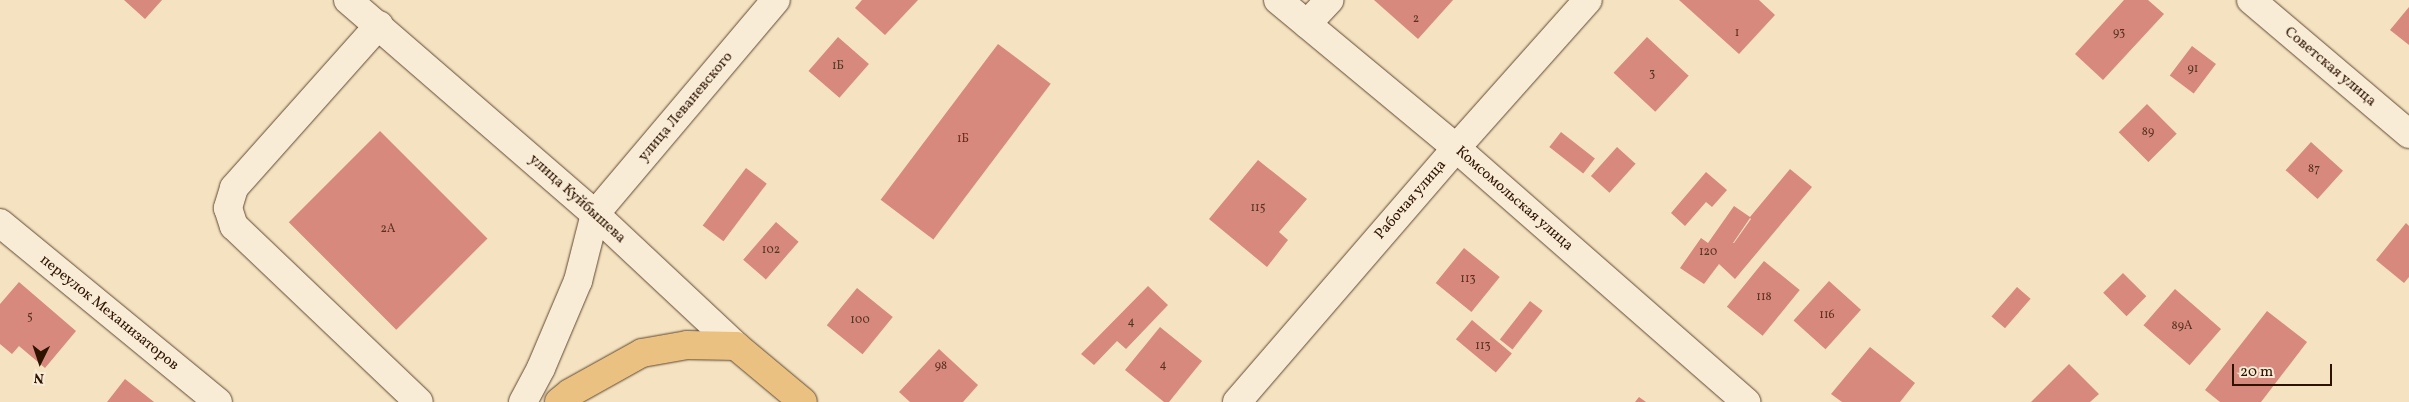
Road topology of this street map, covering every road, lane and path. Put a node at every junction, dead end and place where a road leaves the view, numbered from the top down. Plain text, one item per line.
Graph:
1 (348, 0) edge
2 (776, 0) edge
3 (1278, 0) edge
4 (1328, 0) edge
5 (1588, 0) edge
6 (2251, 0) edge
7 (1307, 24) junction
8 (379, 25) junction
9 (2409, 134) edge
10 (1456, 148) junction
11 (595, 214) junction
12 (0, 223) edge
13 (736, 346) junction
14 (218, 402) edge
15 (420, 402) edge
16 (522, 402) edge
17 (559, 402) edge
18 (803, 402) edge
19 (1237, 402) edge
20 (1746, 402) edge

1 - 8 street, улица Куйбышева
2 - 11 street, улица Леваневского
3 - 7 street, Комсомольская улица
4 - 7 street
5 - 10 street, Рабочая улица
6 - 9 street, Советская улица
7 - 10 street, Комсомольская улица
8 - 11 street, улица Куйбышева
8 - 15 street
10 - 19 street, Рабочая улица
10 - 20 street, Комсомольская улица
11 - 13 street, улица Куйбышева
11 - 16 street
12 - 14 street, переулок Механизаторов
13 - 17 main road
13 - 18 main road, улица Куйбышева

